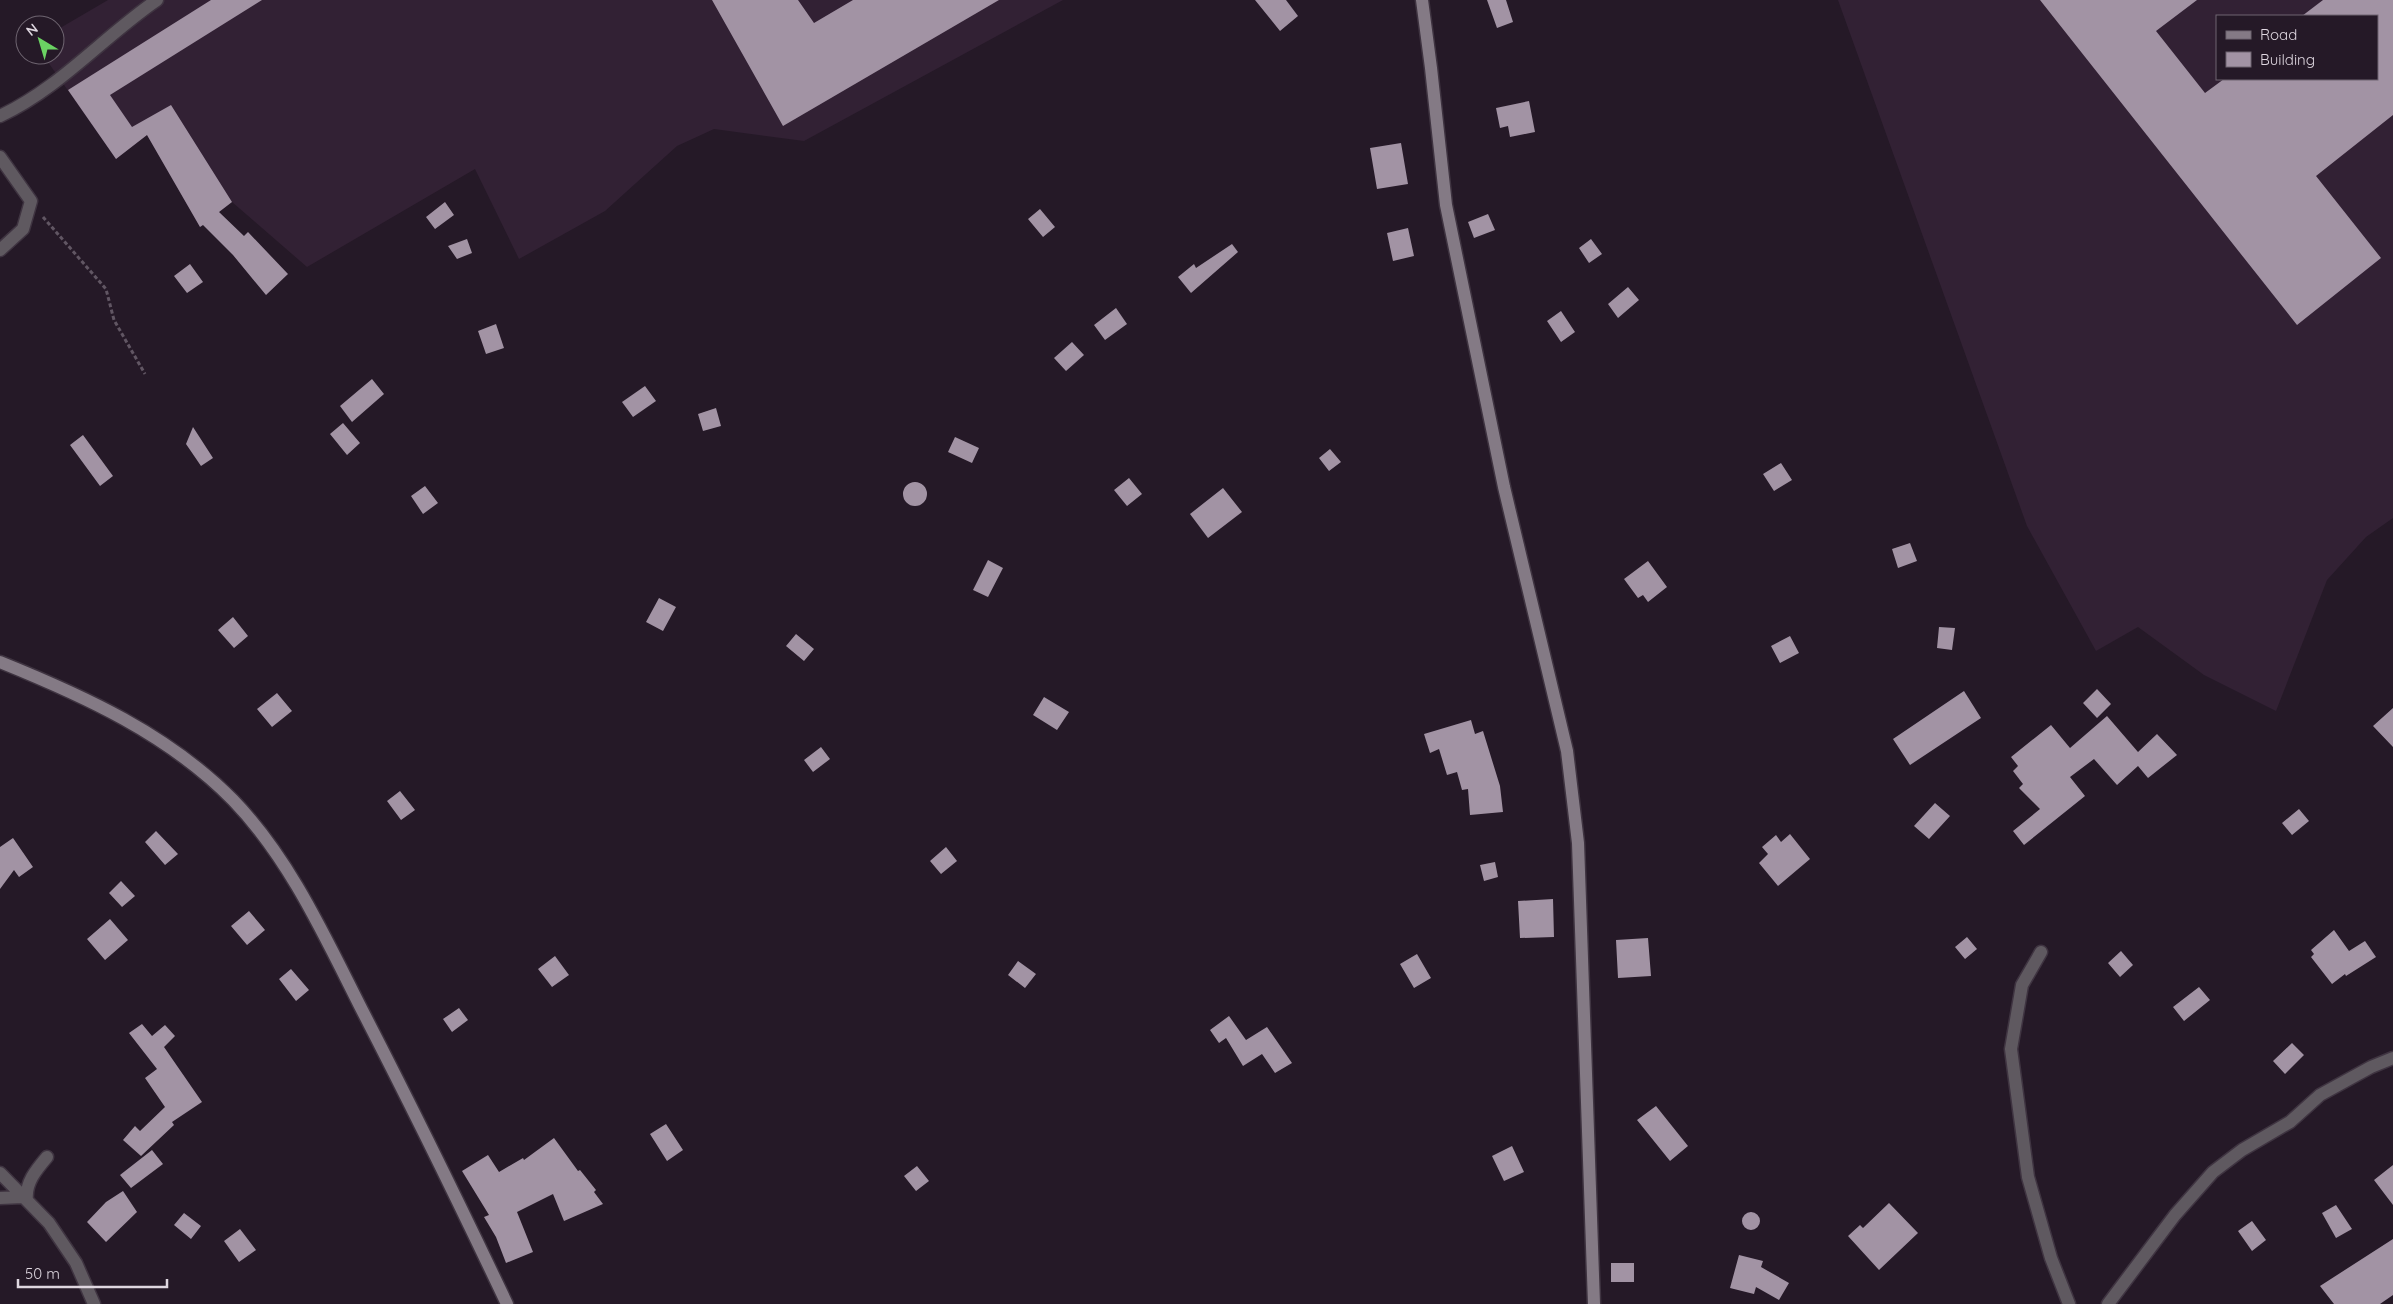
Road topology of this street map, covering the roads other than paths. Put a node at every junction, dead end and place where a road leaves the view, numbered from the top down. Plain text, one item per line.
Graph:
1 (157, 0) edge
2 (1422, 0) edge
3 (0, 116) edge
4 (0, 157) edge
5 (0, 250) edge
6 (0, 662) edge
7 (2041, 952) dead end
8 (2393, 1058) edge
9 (47, 1157) dead end
10 (0, 1173) edge
11 (0, 1198) edge
12 (25, 1198) junction
13 (94, 1304) edge
14 (507, 1304) edge
15 (1594, 1304) edge
16 (2069, 1304) edge
17 (2108, 1304) edge

1 - 3 street
2 - 15 street
4 - 5 street
6 - 14 street
7 - 16 street
8 - 17 street
9 - 12 street
10 - 12 street
11 - 12 street
12 - 13 street

